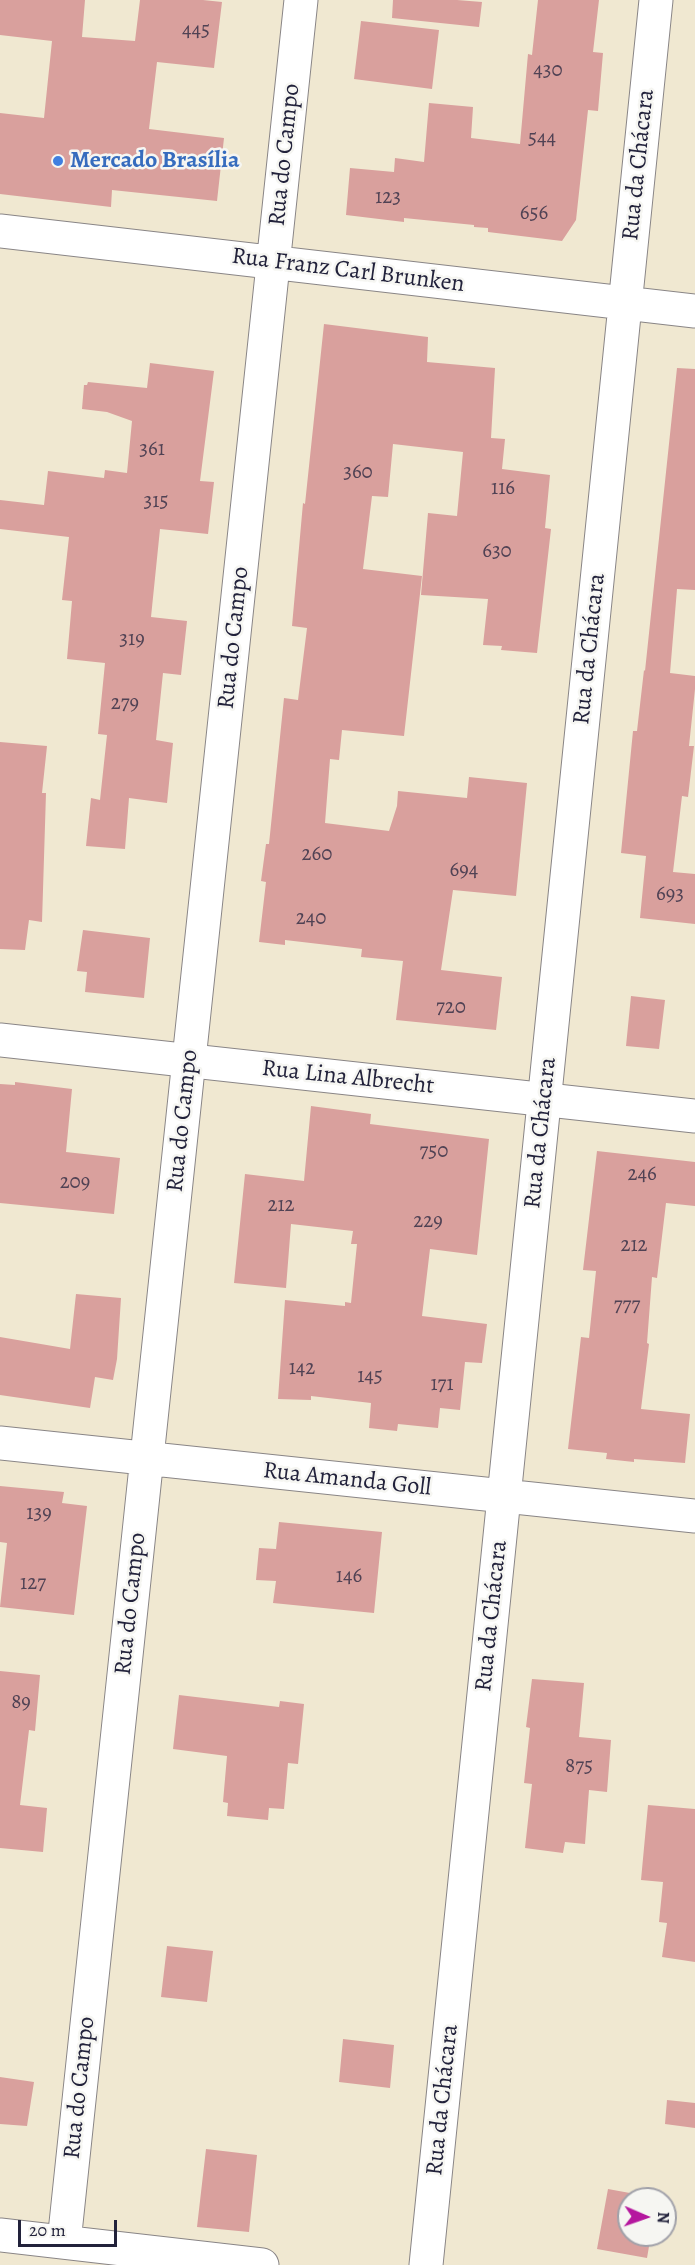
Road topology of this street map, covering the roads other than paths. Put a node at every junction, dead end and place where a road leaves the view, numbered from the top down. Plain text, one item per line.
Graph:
1 (301, 0) edge
2 (656, 0) edge
3 (0, 231) edge
4 (273, 262) junction
5 (625, 303) junction
6 (695, 311) edge
7 (0, 1040) edge
8 (190, 1061) junction
9 (544, 1100) junction
10 (695, 1116) edge
11 (0, 1443) edge
12 (147, 1458) junction
13 (504, 1496) junction
14 (695, 1516) edge
15 (0, 2235) edge
16 (64, 2242) junction
17 (262, 2265) edge
18 (426, 2265) edge

1 - 4 street, Rua do Campo
2 - 5 street, Rua da Chácara
3 - 4 street, Rua Franz Carl Brunken
4 - 5 street, Rua Franz Carl Brunken
4 - 8 street, Rua do Campo
5 - 6 street, Rua Franz Carl Brunken
5 - 9 street, Rua da Chácara
7 - 8 street, Rua Lina Albrecht
8 - 9 street, Rua Lina Albrecht
8 - 12 street, Rua do Campo
9 - 10 street, Rua Lina Albrecht
9 - 13 street, Rua da Chácara
11 - 12 street, Rua Amanda Goll
12 - 13 street, Rua Amanda Goll
12 - 16 street, Rua do Campo
13 - 14 street, Rua Amanda Goll
13 - 18 street, Rua da Chácara
15 - 16 street
16 - 17 street

